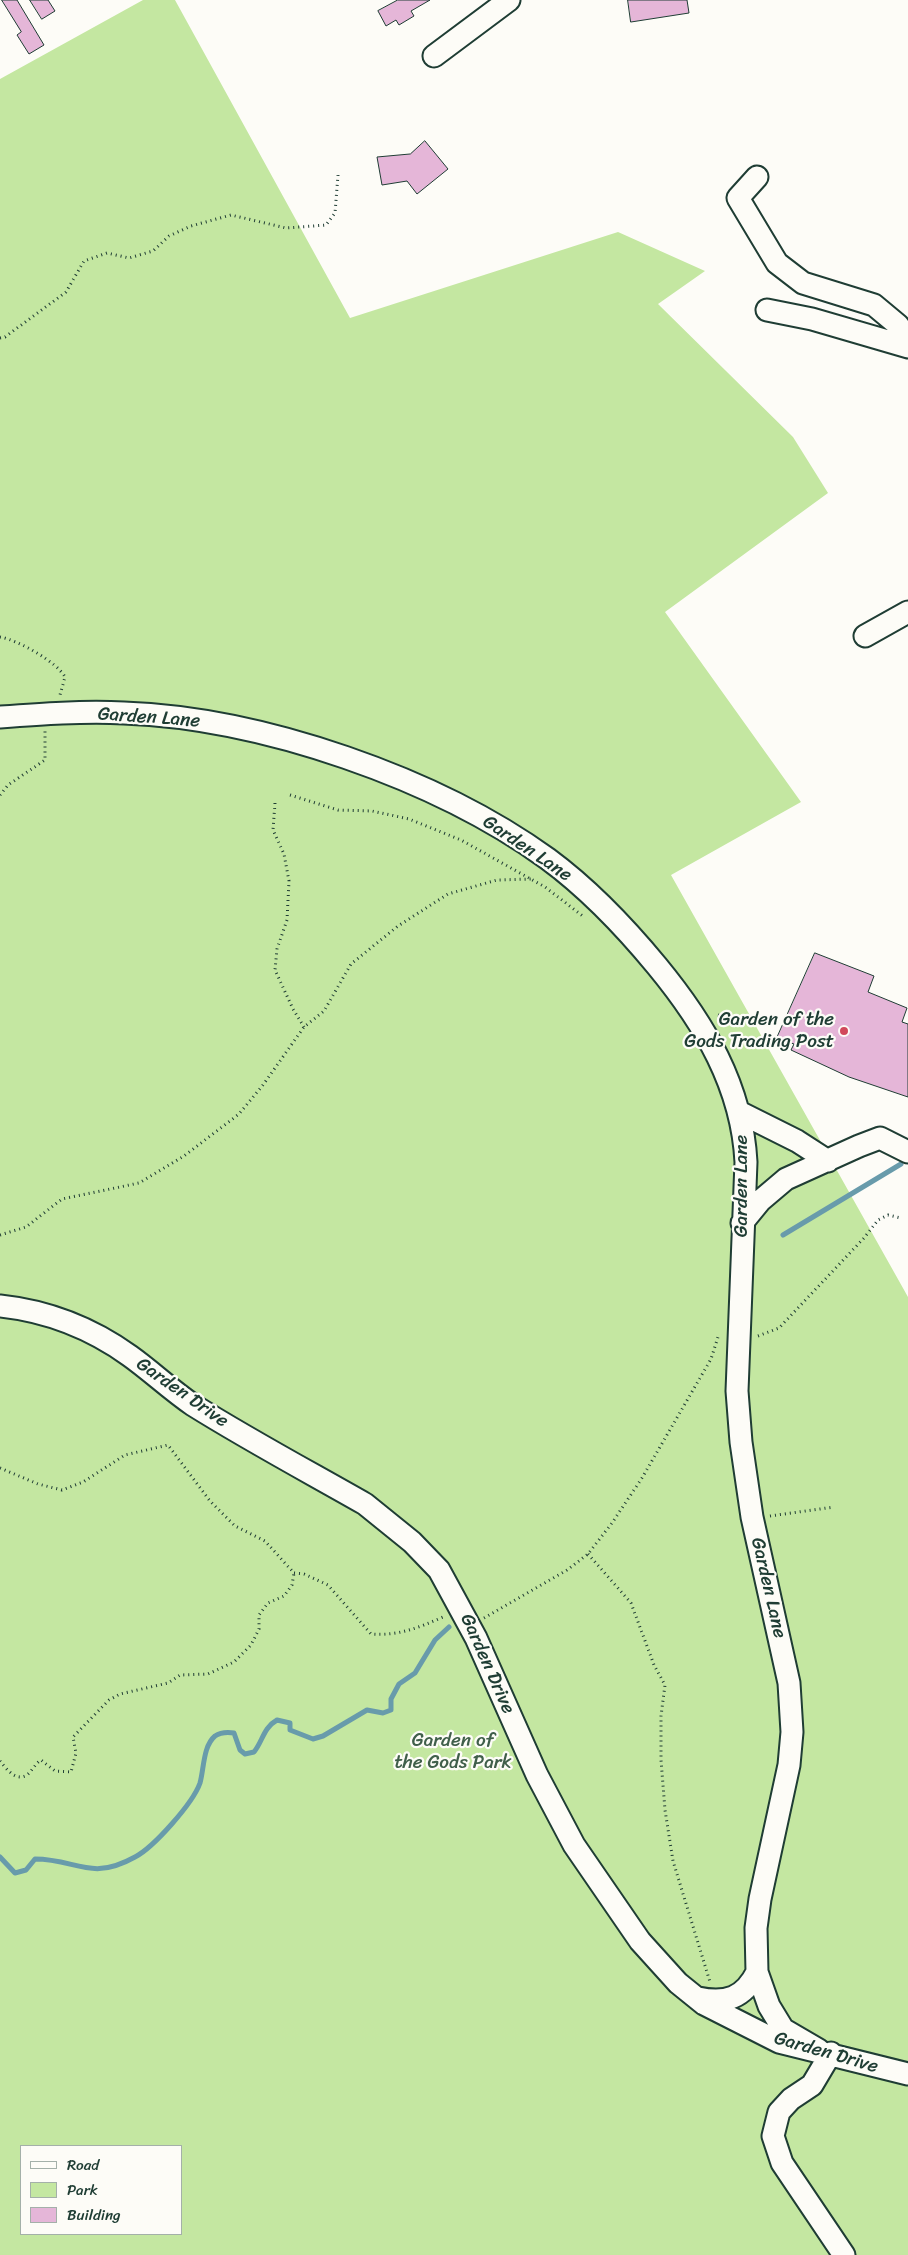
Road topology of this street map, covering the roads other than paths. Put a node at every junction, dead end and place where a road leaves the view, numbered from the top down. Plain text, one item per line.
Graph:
1 (509, 0) edge
2 (434, 56) dead end
3 (757, 177) dead end
4 (767, 310) dead end
5 (908, 339) edge
6 (908, 347) edge
7 (908, 612) edge
8 (865, 636) dead end
9 (0, 717) edge
10 (739, 1112) junction
11 (908, 1152) edge
12 (828, 1161) junction
13 (742, 1222) junction
14 (0, 1306) edge
15 (757, 1972) junction
16 (705, 2000) junction
17 (825, 2052) junction
18 (908, 2074) edge
19 (844, 2255) edge

1 - 2 street
3 - 5 street
4 - 6 street
7 - 8 street
9 - 10 street, Garden Lane
10 - 12 street
10 - 13 street, Garden Lane
11 - 12 street
12 - 13 street
13 - 15 street, Garden Lane
14 - 16 street, Garden Drive
15 - 16 street
15 - 17 street, Garden Lane
16 - 17 street, Garden Drive
17 - 18 street, Garden Drive
17 - 19 street

